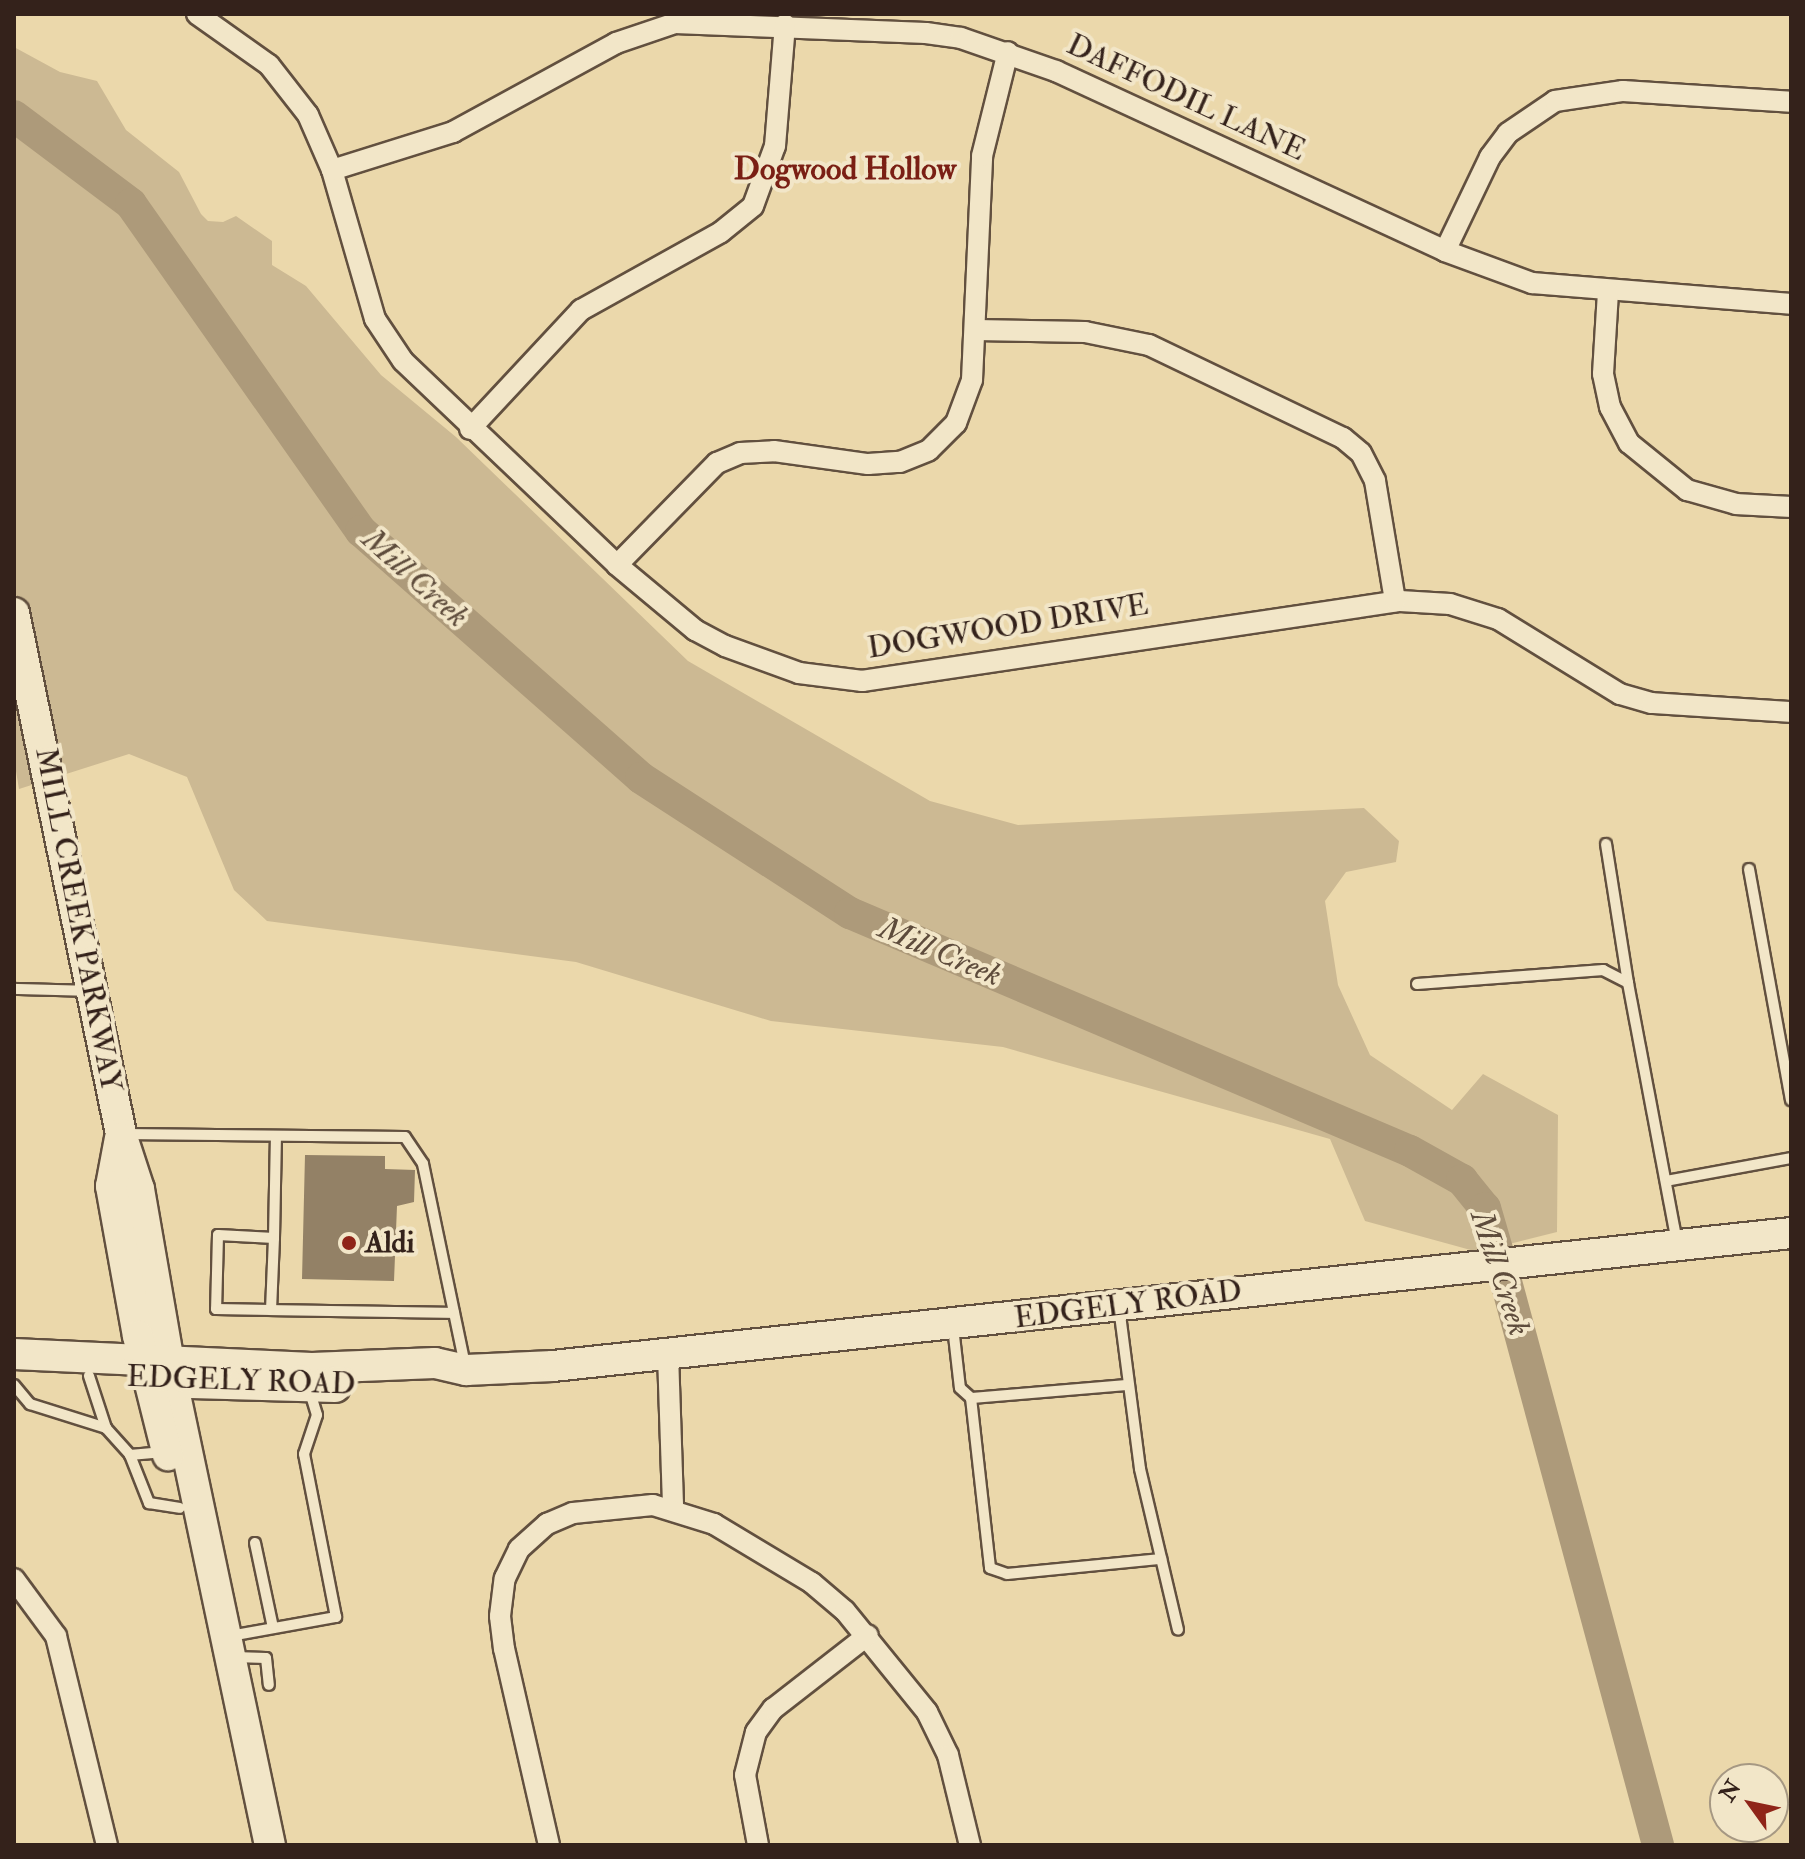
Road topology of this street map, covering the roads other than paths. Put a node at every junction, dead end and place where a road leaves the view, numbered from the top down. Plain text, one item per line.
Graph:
1 (197, 14) edge
2 (872, 22) edge
3 (785, 24) junction
4 (1008, 52) junction
5 (1791, 102) edge
6 (332, 170) junction
7 (1445, 251) junction
8 (1608, 292) junction
9 (1791, 304) edge
10 (976, 330) junction
11 (470, 429) junction
12 (1791, 507) edge
13 (617, 565) junction
14 (1395, 601) junction
15 (14, 613) edge
16 (1791, 712) edge
17 (1606, 844) dead end
18 (1749, 869) dead end
19 (1628, 983) junction
20 (1417, 984) dead end
21 (14, 989) edge
22 (94, 990) junction
23 (1791, 1100) edge
24 (121, 1134) junction
25 (276, 1136) junction
26 (1791, 1158) edge
27 (1666, 1181) junction
28 (1791, 1233) edge
29 (274, 1238) junction
30 (1678, 1244) junction
31 (1119, 1305) junction
32 (271, 1310) junction
33 (454, 1313) junction
34 (953, 1326) junction
35 (14, 1354) edge
36 (668, 1354) junction
37 (466, 1370) junction
38 (159, 1371) junction
39 (14, 1373) edge
40 (89, 1376) junction
41 (14, 1385) edge
42 (1127, 1385) junction
43 (309, 1388) junction
44 (971, 1398) junction
45 (106, 1428) junction
46 (167, 1452) junction
47 (130, 1455) junction
48 (673, 1507) junction
49 (180, 1508) junction
50 (255, 1543) dead end
51 (1161, 1559) junction
52 (14, 1579) edge
53 (273, 1628) junction
54 (1178, 1630) dead end
55 (868, 1635) junction
56 (226, 1647) junction
57 (269, 1685) dead end
58 (107, 1845) edge
59 (270, 1845) edge
60 (549, 1845) edge
61 (758, 1845) edge
62 (970, 1845) edge

1 - 6 street, DOGWOOD DRIVE
2 - 3 street, DAFFODIL LANE
2 - 4 street, DAFFODIL LANE
3 - 6 street, DAFFODIL LANE
3 - 11 street
4 - 7 street, DAFFODIL LANE
4 - 10 street
5 - 7 street
6 - 11 street, DOGWOOD DRIVE
7 - 8 street, DAFFODIL LANE
8 - 9 street, DAFFODIL LANE
8 - 12 street
10 - 13 street
10 - 14 street
11 - 13 street, DOGWOOD DRIVE
13 - 14 street, DOGWOOD DRIVE
14 - 16 street, DOGWOOD DRIVE
15 - 22 main road, MILL CREEK PARKWAY
17 - 19 lane
18 - 23 lane
19 - 20 lane
19 - 27 lane
21 - 22 lane
22 - 24 main road, MILL CREEK PARKWAY
24 - 25 lane
24 - 38 main road, MILL CREEK PARKWAY
25 - 29 lane
25 - 33 lane
26 - 27 lane
27 - 30 lane
28 - 30 main road, EDGELY ROAD
29 - 32 lane
29 - 32 lane
30 - 31 main road, EDGELY ROAD
31 - 34 main road, EDGELY ROAD
31 - 42 lane
32 - 33 lane
33 - 37 lane
34 - 36 main road, EDGELY ROAD
34 - 44 lane
35 - 38 main road, EDGELY ROAD
36 - 37 main road, EDGELY ROAD
36 - 48 street
37 - 38 main road, EDGELY ROAD
37 - 43 main road, EDGELY ROAD
38 - 40 main road, EDGELY ROAD
38 - 43 main road, EDGELY ROAD
38 - 46 main road
38 - 56 main road
39 - 40 main road, EDGELY ROAD
40 - 45 lane
41 - 45 lane
42 - 44 lane
42 - 51 lane
43 - 53 lane
44 - 51 lane
45 - 47 lane
46 - 47 lane
46 - 49 main road
47 - 49 lane
48 - 55 street
48 - 60 street
49 - 56 main road
50 - 53 lane
51 - 54 lane
52 - 58 street
53 - 56 lane
55 - 61 street
55 - 62 street
56 - 57 lane
56 - 59 main road

